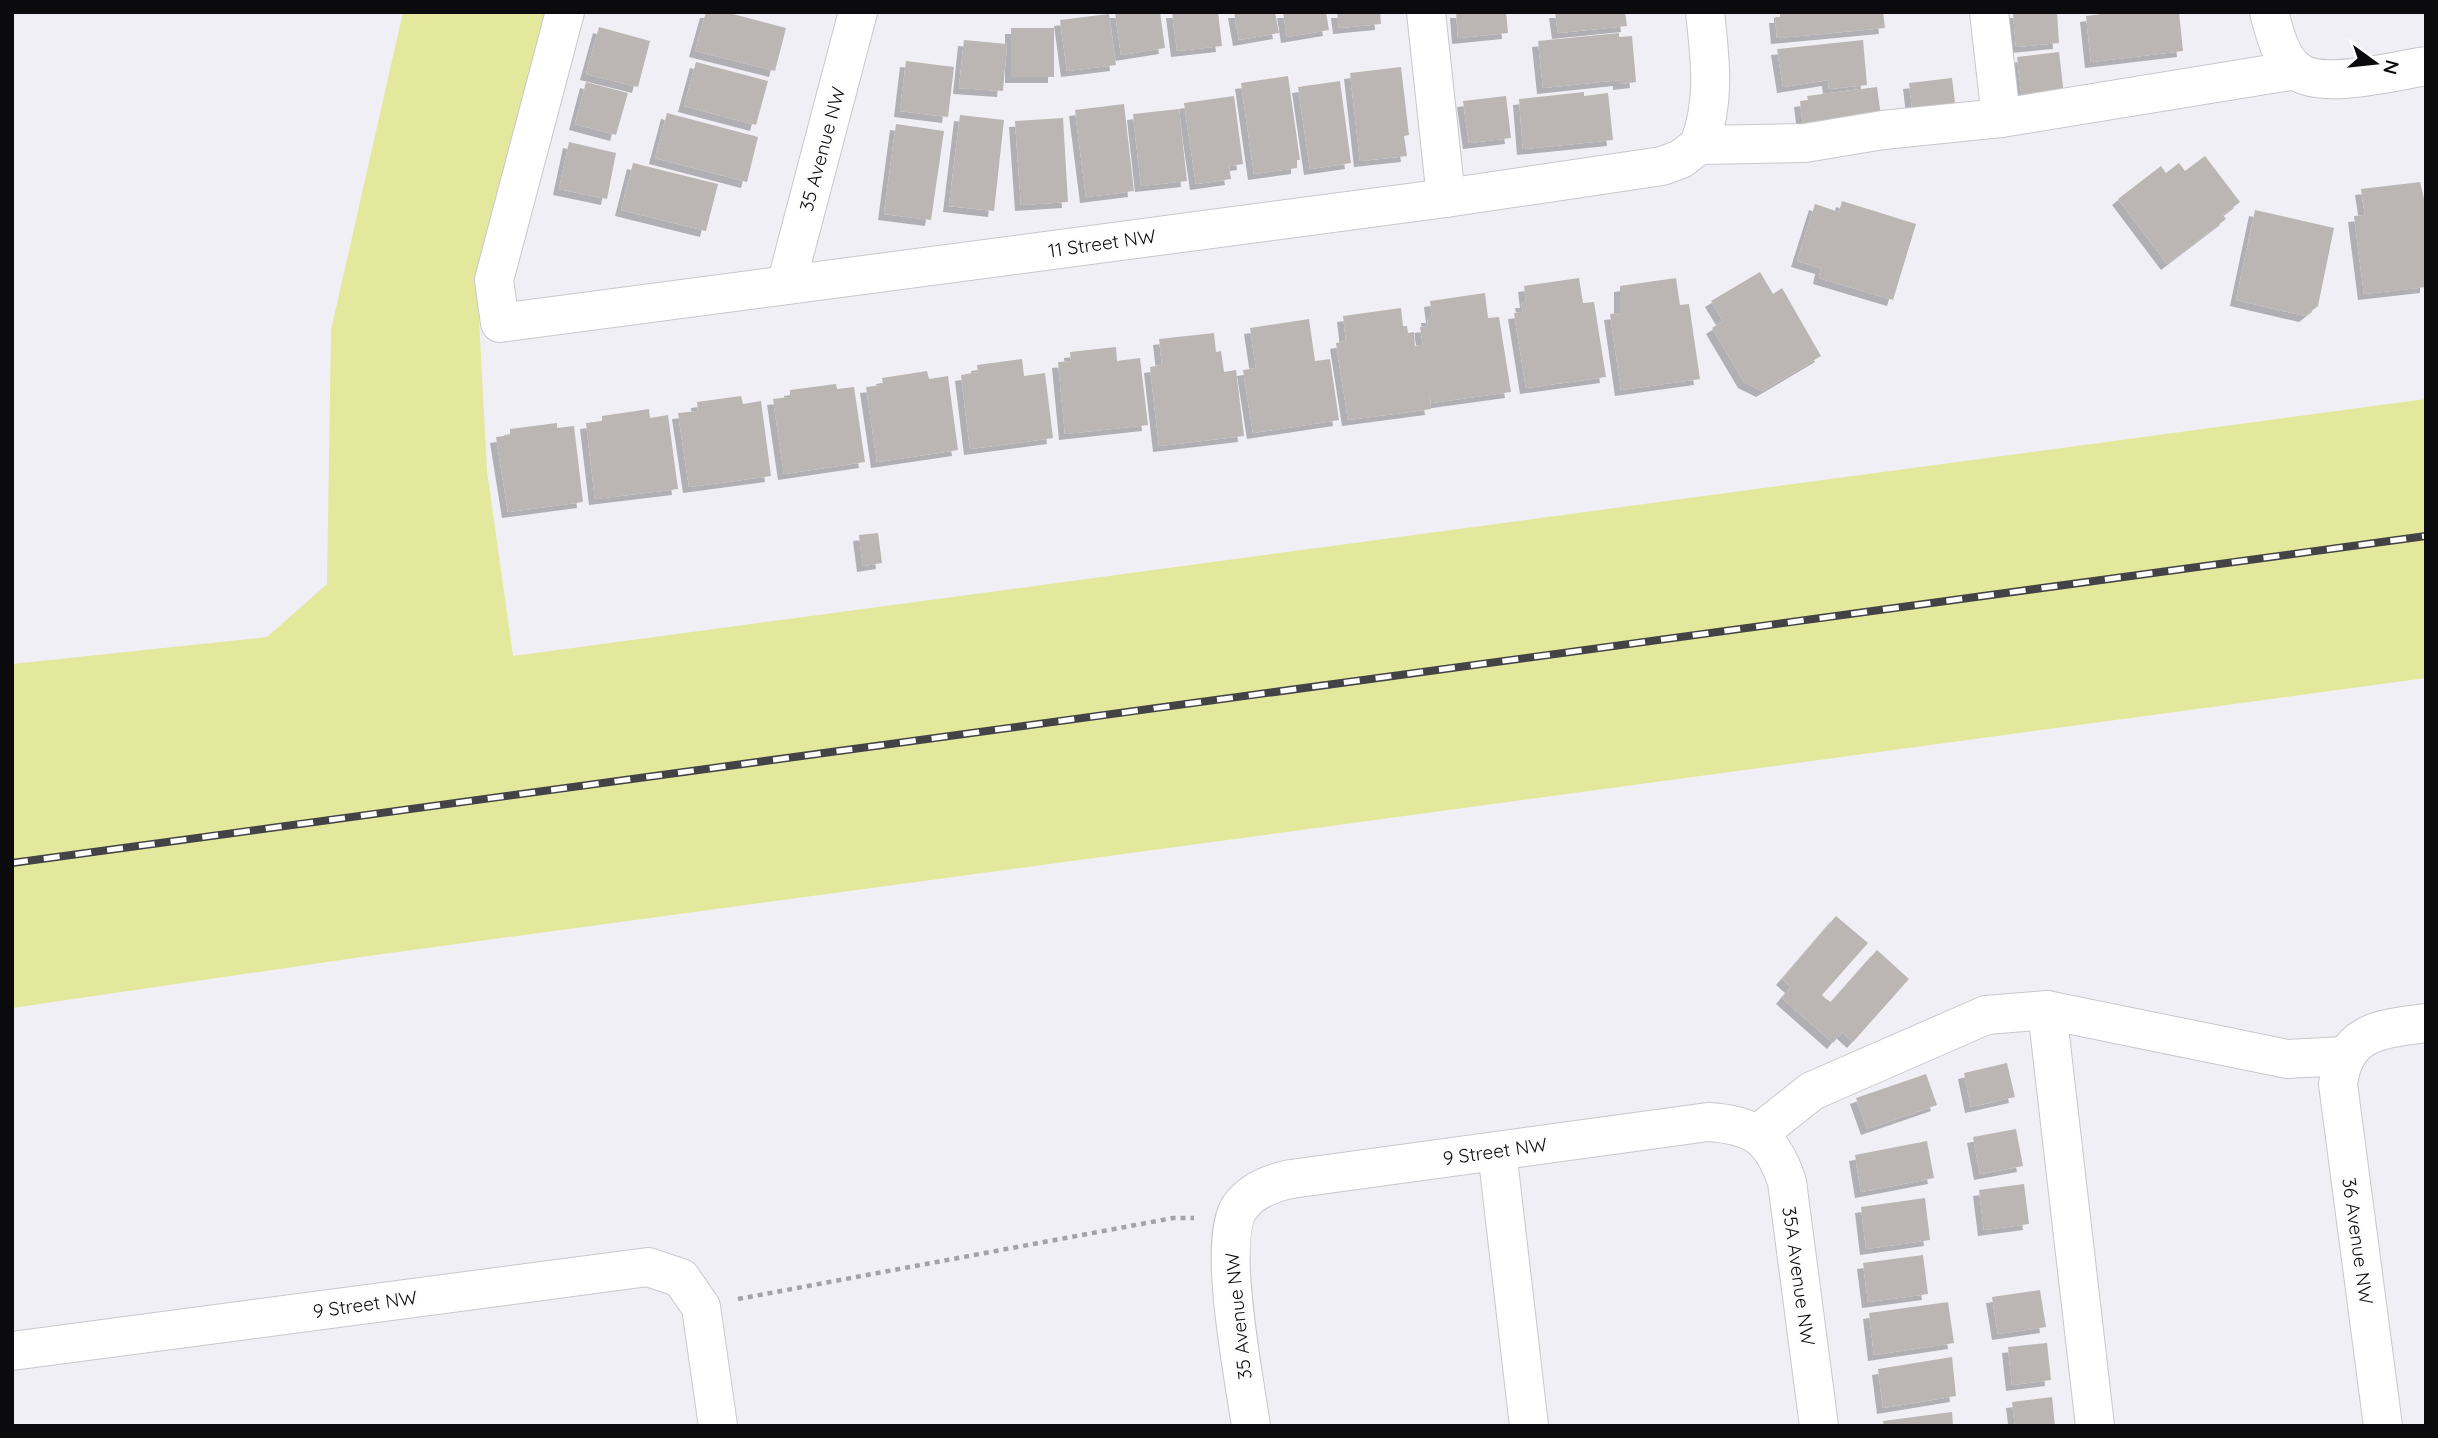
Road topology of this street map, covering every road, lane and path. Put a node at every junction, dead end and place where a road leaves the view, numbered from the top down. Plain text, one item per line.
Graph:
1 (565, 12) edge
2 (858, 12) edge
3 (1426, 12) edge
4 (1705, 12) edge
5 (1990, 12) edge
6 (2269, 12) edge
7 (2426, 66) edge
8 (2296, 70) junction
9 (2001, 118) junction
10 (1699, 145) junction
11 (1446, 198) junction
12 (786, 285) junction
13 (2048, 1010) junction
14 (2426, 1023) edge
15 (2345, 1056) junction
16 (1759, 1133) junction
17 (1497, 1151) junction
18 (1236, 1217) junction
19 (701, 1307) junction
20 (12, 1351) edge
21 (718, 1426) edge
22 (1251, 1426) edge
23 (1529, 1426) edge
24 (1819, 1426) edge
25 (2095, 1426) edge
26 (2383, 1426) edge

1 - 12 street, 11 Street NW
2 - 12 street, 35 Avenue NW
3 - 11 street
4 - 10 street
5 - 9 street
6 - 8 street
7 - 8 street
8 - 9 street
9 - 10 street
10 - 11 street, 11 Street NW
11 - 12 street, 11 Street NW
13 - 15 street
13 - 16 street
13 - 25 street
14 - 15 street
15 - 26 street, 36 Avenue NW
16 - 17 street, 9 Street NW
16 - 24 street, 35A Avenue NW
17 - 18 street, 9 Street NW
17 - 23 street
18 - 19 path
18 - 22 street, 35 Avenue NW
19 - 20 street, 9 Street NW
19 - 21 street

